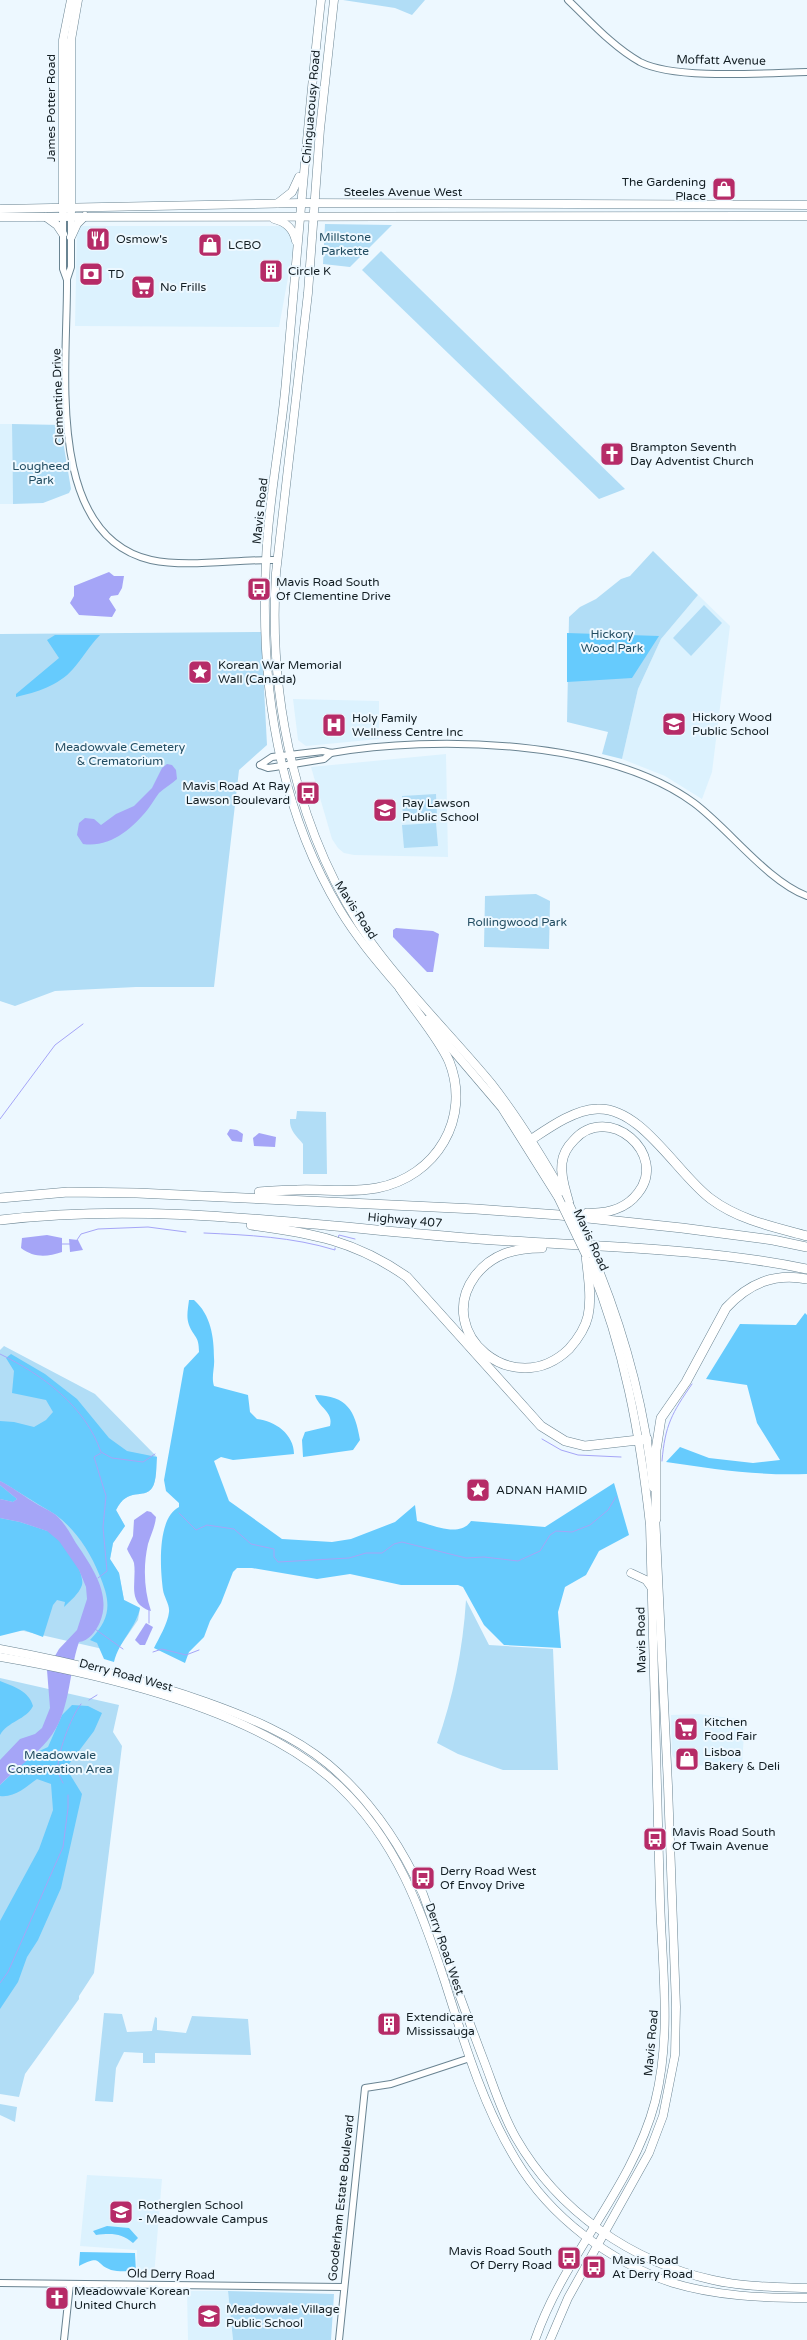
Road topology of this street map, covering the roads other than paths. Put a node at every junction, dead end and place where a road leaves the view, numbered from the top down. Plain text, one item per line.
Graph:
1 (72, 0) edge
2 (78, 0) edge
3 (321, 0) edge
4 (334, 0) edge
5 (568, 0) edge
6 (807, 72) edge
7 (303, 166) junction
8 (62, 187) junction
9 (71, 190) junction
10 (300, 203) junction
11 (278, 204) junction
12 (314, 204) junction
13 (807, 205) edge
14 (93, 208) junction
15 (0, 209) edge
16 (67, 212) junction
17 (44, 213) junction
18 (85, 216) junction
19 (262, 216) junction
20 (300, 216) junction
21 (313, 216) junction
22 (807, 216) edge
23 (0, 217) edge
24 (63, 234) junction
25 (71, 237) junction
26 (298, 246) junction
27 (67, 280) junction
28 (281, 436) junction
29 (292, 438) junction
30 (266, 560) junction
31 (277, 560) junction
32 (280, 757) junction
33 (292, 760) junction
34 (282, 766) junction
35 (807, 896) edge
36 (400, 988) junction
37 (529, 1142) junction
38 (221, 1195) junction
39 (0, 1198) edge
40 (569, 1204) junction
41 (559, 1215) junction
42 (218, 1217) junction
43 (0, 1220) edge
44 (807, 1236) edge
45 (573, 1245) junction
46 (807, 1246) edge
47 (590, 1256) junction
48 (807, 1270) edge
49 (807, 1279) edge
50 (643, 1440) junction
51 (654, 1523) junction
52 (631, 1573) dead end
53 (652, 1589) junction
54 (0, 1649) edge
55 (0, 1657) edge
56 (28, 1658) junction
57 (470, 2058) junction
58 (593, 2226) junction
59 (605, 2234) junction
60 (587, 2237) junction
61 (599, 2245) junction
62 (0, 2283) edge
63 (70, 2284) junction
64 (342, 2287) junction
65 (807, 2288) edge
66 (807, 2298) edge
67 (64, 2340) edge
68 (338, 2340) edge
69 (535, 2340) edge
70 (550, 2340) edge

1 - 8 main road, James Potter Road
2 - 9 main road, James Potter Road
3 - 7 main road, Chinguacousy Road
4 - 12 main road, Chinguacousy Road
5 - 6 street, Moffatt Avenue
7 - 10 main road, Chinguacousy Road
7 - 11 main road
8 - 16 main road, James Potter Road
8 - 17 main road
9 - 14 main road
9 - 16 main road, James Potter Road
10 - 11 main road, Steeles Avenue West
10 - 12 main road, Steeles Avenue West
10 - 20 main road, Mavis Road
11 - 14 main road, Steeles Avenue West
12 - 13 main road, Steeles Avenue West
12 - 21 main road, Chinguacousy Road
14 - 16 main road, Steeles Avenue West
15 - 17 main road, Steeles Avenue West
16 - 17 main road, Steeles Avenue West
16 - 18 main road, Steeles Avenue West
16 - 24 street, Clementine Drive
16 - 25 street, Clementine Drive
17 - 23 main road, Steeles Avenue West
17 - 24 main road
18 - 19 main road, Steeles Avenue West
18 - 25 main road
19 - 20 main road, Steeles Avenue West
19 - 26 main road
20 - 21 main road, Steeles Avenue West
20 - 26 main road, Mavis Road
21 - 22 main road, Steeles Avenue West
21 - 29 main road, Mavis Road
24 - 27 street, Clementine Drive
25 - 27 street, Clementine Drive
26 - 28 main road, Mavis Road
27 - 30 street, Clementine Drive
28 - 29 main road
28 - 30 main road, Mavis Road
29 - 31 main road, Mavis Road
30 - 31 street, Clementine Drive
30 - 32 main road, Mavis Road
31 - 33 main road, Mavis Road
32 - 33 street
32 - 34 main road, Mavis Road
32 - 34 street
33 - 34 street
33 - 35 street
33 - 37 main road, Mavis Road
34 - 36 main road, Mavis Road
36 - 37 main road, Mavis Road
36 - 38 highway
37 - 40 main road, Mavis Road
37 - 44 highway
37 - 47 main road, Mavis Road, bridge
38 - 39 highway, Highway 407
38 - 41 highway, Highway 407
40 - 41 highway
40 - 47 main road, Mavis Road, bridge
41 - 46 highway, Highway 407
42 - 43 highway, Highway 407
42 - 45 highway, Highway 407
42 - 50 highway
45 - 47 highway
45 - 48 highway, Highway 407
47 - 50 main road, Mavis Road
49 - 51 highway
50 - 51 main road, Mavis Road
51 - 53 main road, Mavis Road
51 - 59 main road, Mavis Road
52 - 53 main road
53 - 58 main road, Mavis Road
54 - 56 main road, Derry Road West
55 - 56 main road, Derry Road West
56 - 57 main road, Derry Road West
56 - 58 main road, Derry Road West
57 - 60 main road, Derry Road West
57 - 64 street, Gooderham Estate Boulevard
58 - 59 main road, Derry Road West
58 - 60 main road, Mavis Road
59 - 61 main road, Mavis Road
59 - 65 main road, Derry Road West
60 - 61 main road, Derry Road West
60 - 69 main road, Mavis Road
61 - 66 main road, Derry Road West
61 - 70 main road, Mavis Road
62 - 63 street, Old Derry Road
63 - 64 street, Old Derry Road
63 - 67 street
64 - 68 street, Gooderham Estate Boulevard

